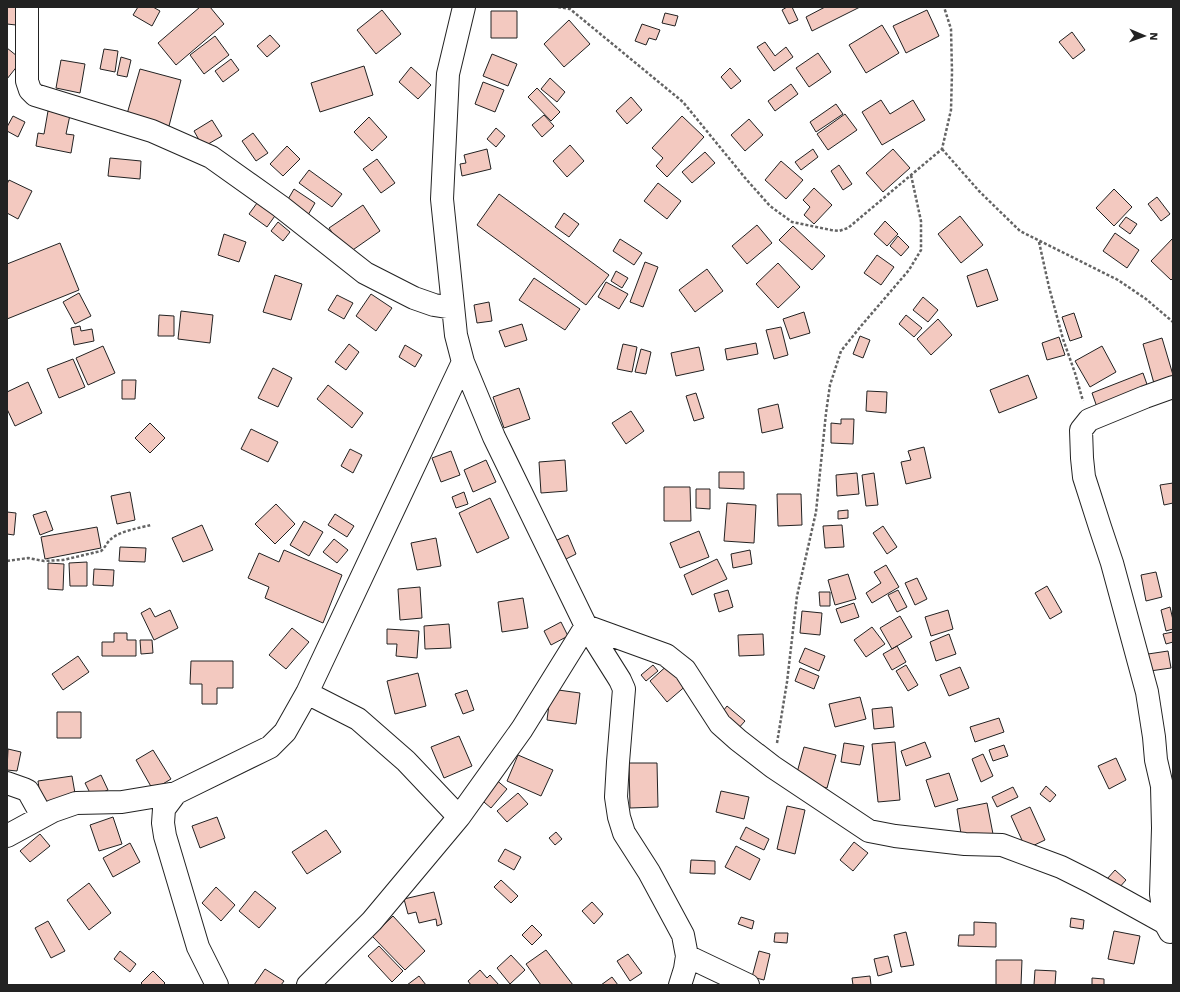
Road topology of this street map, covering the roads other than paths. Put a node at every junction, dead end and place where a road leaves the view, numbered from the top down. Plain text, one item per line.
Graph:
1 (27, 7) edge
2 (464, 7) edge
3 (453, 308) junction
4 (463, 362) junction
5 (1173, 387) edge
6 (586, 626) junction
7 (307, 693) junction
8 (7, 783) edge
9 (176, 793) junction
10 (42, 816) junction
11 (459, 817) junction
12 (7, 836) edge
13 (1169, 930) edge
14 (687, 956) junction
15 (217, 985) edge
16 (308, 985) edge
17 (680, 985) edge
18 (748, 985) edge

1 - 3 street
2 - 3 street
3 - 4 street
4 - 6 street
4 - 7 street
5 - 13 street
6 - 11 street
6 - 13 street
6 - 14 street
7 - 9 street
7 - 11 street
8 - 10 street
9 - 10 street
9 - 15 street
10 - 12 street
11 - 16 street
14 - 17 street
14 - 18 street

